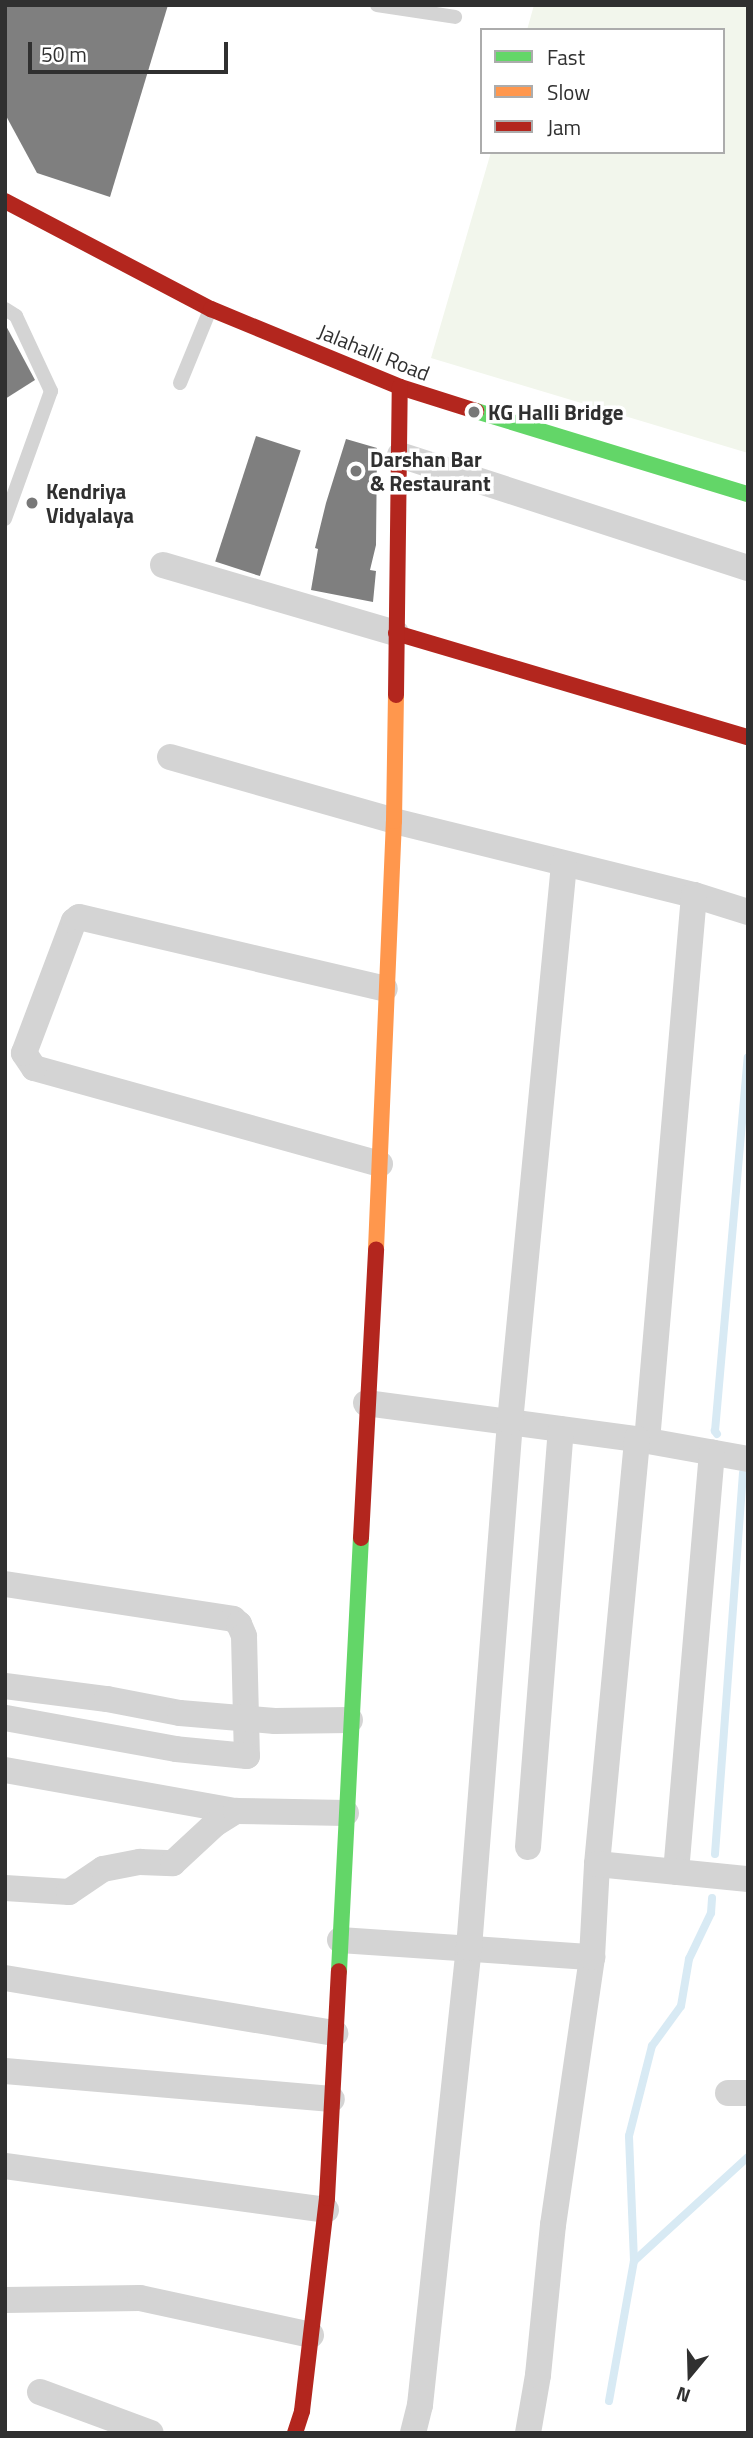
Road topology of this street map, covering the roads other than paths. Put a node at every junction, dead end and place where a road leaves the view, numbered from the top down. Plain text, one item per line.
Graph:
1 (377, 5) edge
2 (455, 17) dead end
3 (5, 201) edge
4 (5, 309) edge
5 (211, 309) junction
6 (180, 383) dead end
7 (400, 387) junction
8 (400, 455) junction
9 (748, 494) edge
10 (5, 519) edge
11 (163, 565) dead end
12 (748, 568) edge
13 (396, 633) junction
14 (748, 737) edge
15 (170, 757) dead end
16 (394, 821) junction
17 (564, 864) junction
18 (694, 895) junction
19 (748, 912) edge
20 (385, 989) junction
21 (380, 1164) junction
22 (366, 1403) junction
23 (510, 1422) junction
24 (561, 1429) junction
25 (642, 1440) junction
26 (712, 1453) junction
27 (748, 1459) edge
28 (5, 1584) edge
29 (5, 1686) edge
30 (5, 1718) edge
31 (248, 1719) junction
32 (351, 1720) junction
33 (5, 1770) edge
34 (236, 1811) junction
35 (346, 1813) junction
36 (528, 1847) dead end
37 (597, 1864) junction
38 (676, 1872) junction
39 (748, 1879) edge
40 (5, 1888) edge
41 (340, 1940) junction
42 (469, 1948) junction
43 (592, 1957) junction
44 (5, 1978) edge
45 (335, 2033) junction
46 (5, 2071) edge
47 (332, 2099) junction
48 (5, 2166) edge
49 (326, 2210) junction
50 (5, 2300) edge
51 (311, 2335) junction
52 (40, 2392) dead end
53 (151, 2433) edge
54 (295, 2433) edge
55 (413, 2433) edge
56 (528, 2433) edge

1 - 2 lane
3 - 5 main road, Jalahalli Road
4 - 10 lane
5 - 6 lane
5 - 7 main road, Jalahalli Road
7 - 8 main road
7 - 9 main road, Jalahalli Road
8 - 12 street
8 - 13 main road
11 - 13 street
13 - 14 main road
13 - 16 main road
15 - 16 street
16 - 17 street
16 - 20 main road
17 - 18 street
17 - 23 street
18 - 19 street
18 - 25 street
20 - 21 main road
20 - 21 street
21 - 22 main road
22 - 23 street
22 - 32 main road
23 - 24 street
23 - 42 street
24 - 25 street
24 - 36 street
25 - 26 street
25 - 37 street
26 - 27 street
26 - 38 street
28 - 31 street
29 - 31 street
30 - 31 street
31 - 32 street
32 - 35 main road
33 - 34 street
34 - 35 street
34 - 40 street
35 - 41 main road
37 - 38 street
37 - 43 street
38 - 39 street
41 - 42 street
41 - 45 main road
42 - 43 street
42 - 55 street
43 - 56 street
44 - 45 street
45 - 47 main road
46 - 47 street
47 - 49 main road
48 - 49 street
49 - 51 main road
50 - 51 street
51 - 54 main road
52 - 53 street

